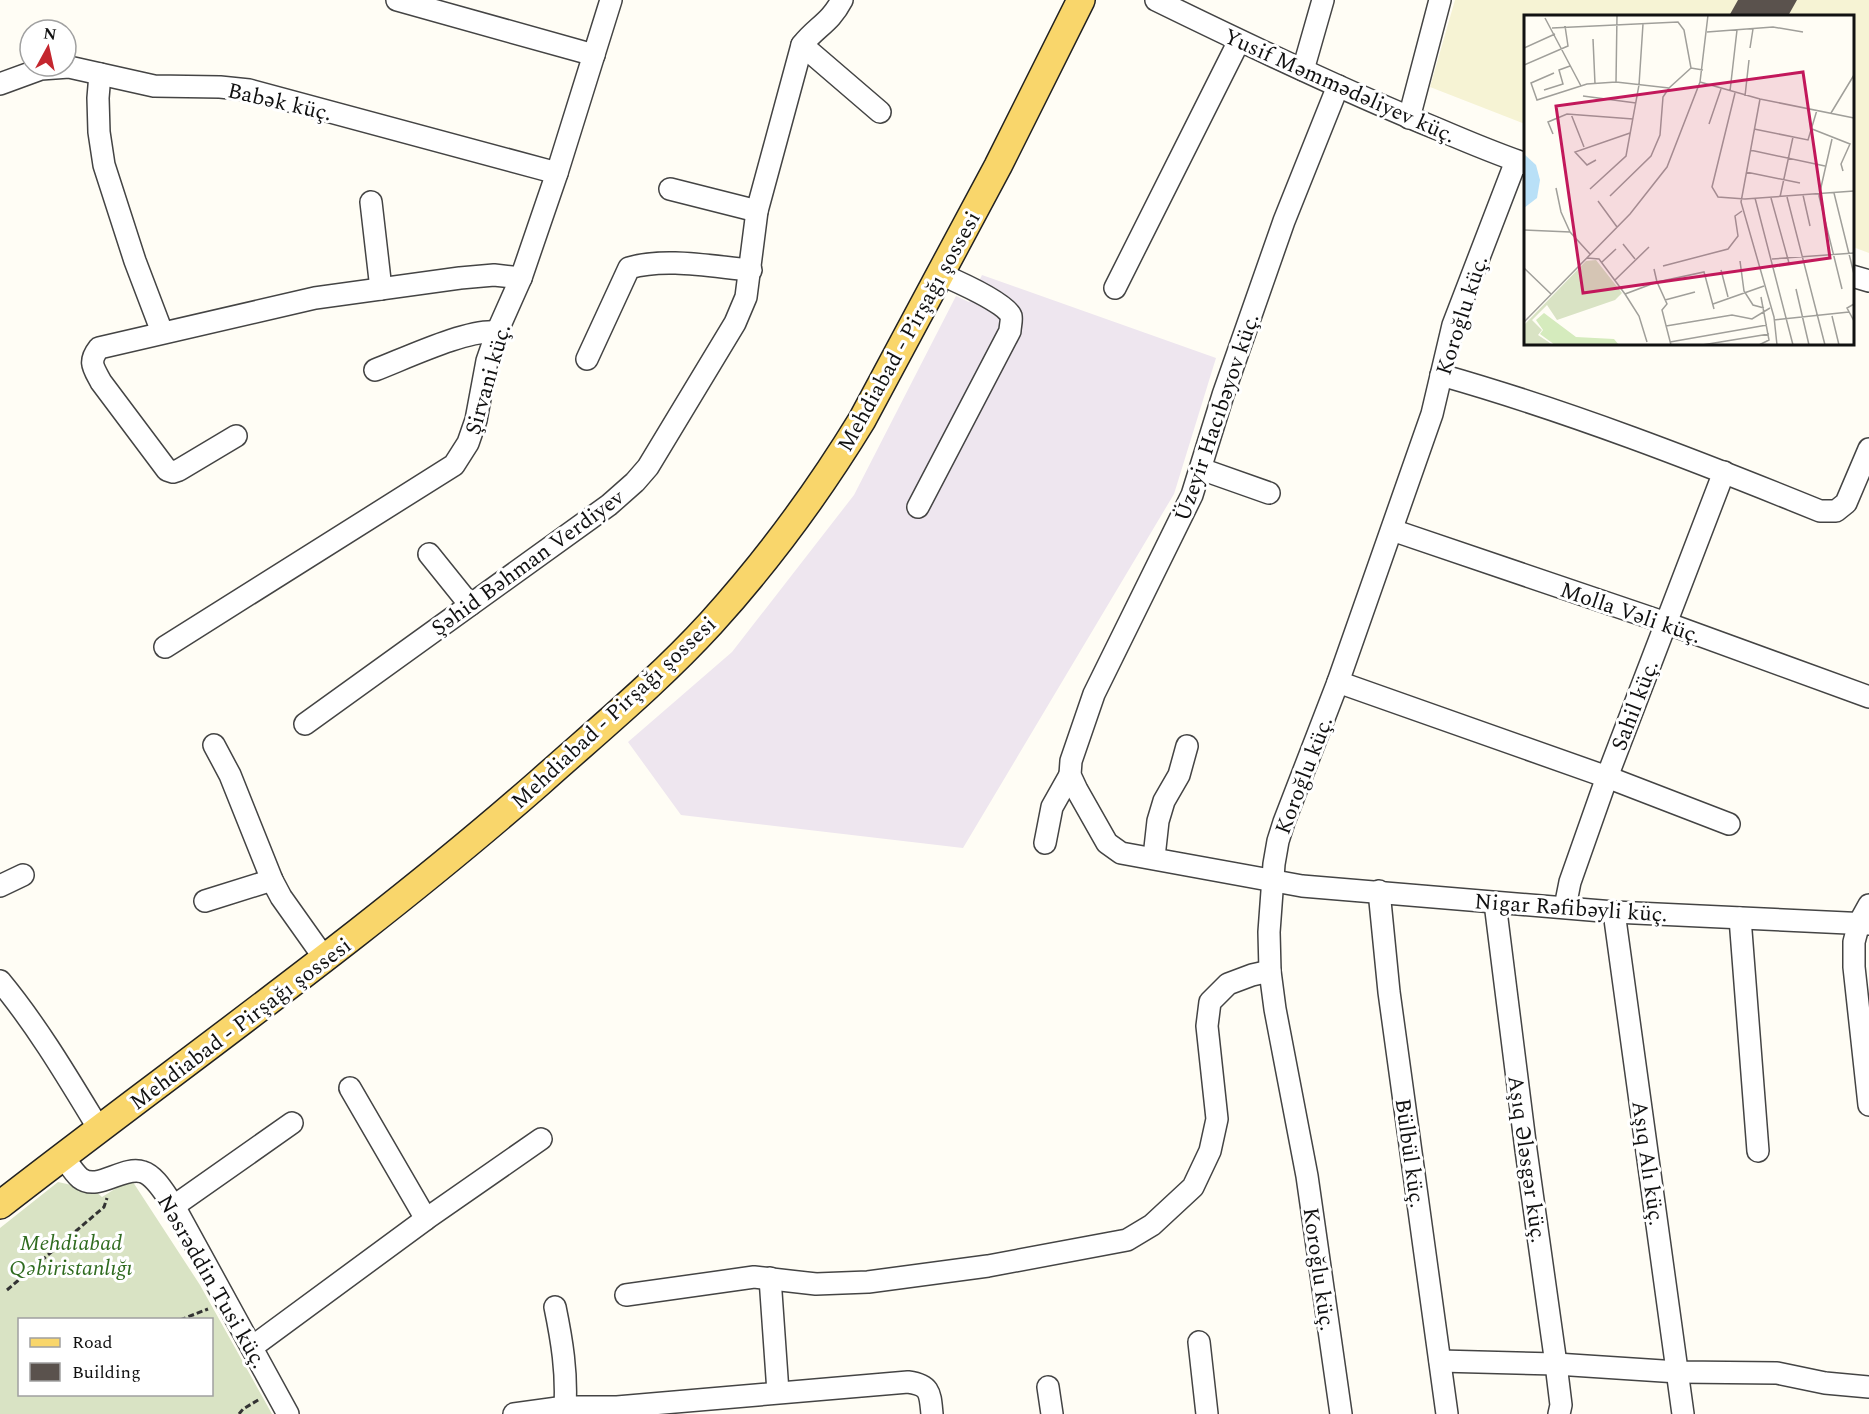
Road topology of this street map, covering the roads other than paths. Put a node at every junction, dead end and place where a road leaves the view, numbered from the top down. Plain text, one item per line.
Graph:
1 (397, 0) edge
2 (611, 0) edge
3 (842, 0) edge
4 (1081, 0) edge
5 (1156, 0) edge
6 (1323, 0) edge
7 (1440, 0) edge
8 (1239, 41) junction
9 (802, 45) junction
10 (594, 56) junction
11 (1303, 70) junction
12 (100, 74) junction
13 (0, 84) edge
14 (1338, 86) junction
15 (880, 112) dead end
16 (1409, 117) junction
17 (1521, 162) edge
18 (557, 173) junction
19 (670, 189) dead end
20 (371, 202) dead end
21 (757, 211) junction
22 (751, 270) junction
23 (940, 273) junction
24 (1854, 277) edge
25 (521, 278) junction
26 (1869, 281) edge
27 (1115, 288) dead end
28 (381, 289) junction
29 (162, 332) junction
30 (497, 332) junction
31 (587, 359) dead end
32 (375, 370) dead end
33 (1441, 375) junction
34 (236, 436) dead end
35 (1869, 449) edge
36 (1201, 469) junction
37 (1724, 472) junction
38 (1269, 493) dead end
39 (918, 507) dead end
40 (1392, 530) junction
41 (429, 554) dead end
42 (470, 605) junction
43 (1666, 623) junction
44 (165, 647) dead end
45 (1338, 682) junction
46 (1869, 697) edge
47 (305, 724) dead end
48 (214, 745) dead end
49 (1187, 746) dead end
50 (1070, 775) junction
51 (1607, 777) junction
52 (1730, 824) dead end
53 (1045, 843) dead end
54 (1154, 857) junction
55 (23, 875) dead end
56 (272, 880) junction
57 (1274, 880) junction
58 (0, 886) edge
59 (1379, 891) junction
60 (205, 901) dead end
61 (1496, 903) junction
62 (1565, 908) junction
63 (1614, 912) junction
64 (1740, 918) junction
65 (1866, 918) edge
66 (325, 959) junction
67 (1270, 971) junction
68 (0, 981) edge
69 (350, 1088) dead end
70 (1869, 1105) edge
71 (292, 1123) dead end
72 (99, 1129) junction
73 (541, 1138) dead end
74 (1758, 1151) dead end
75 (63, 1156) junction
76 (0, 1205) edge
77 (174, 1206) junction
78 (426, 1219) junction
79 (770, 1278) junction
80 (626, 1295) dead end
81 (555, 1307) dead end
82 (1199, 1342) dead end
83 (252, 1347) junction
84 (1440, 1361) junction
85 (1556, 1364) junction
86 (1678, 1372) junction
87 (1048, 1387) dead end
88 (1869, 1387) edge
89 (778, 1392) junction
90 (565, 1411) edge
91 (288, 1414) edge
92 (514, 1414) edge
93 (932, 1414) edge
94 (1052, 1414) edge
95 (1207, 1414) edge
96 (1341, 1414) edge
97 (1447, 1414) edge
98 (1559, 1414) edge
99 (1683, 1414) edge

1 - 10 street
2 - 10 street, Şirvani küç.
3 - 9 street
4 - 23 main road, Mehdiabad - Pirşağı şossesi
5 - 8 street, Yusif Məmmədəliyev küç.
6 - 11 street
7 - 16 street
8 - 11 street, Yusif Məmmədəliyev küç.
8 - 27 street
9 - 15 street
9 - 21 street, Şəhid Bəhman Verdiyev
10 - 18 street, Şirvani küç.
11 - 14 street, Yusif Məmmədəliyev küç.
12 - 13 street, Babək küç.
12 - 18 street, Babək küç.
12 - 29 street
14 - 16 street, Yusif Məmmədəliyev küç.
14 - 36 street, Üzeyir Hacıbəyov küç.
16 - 17 street, Yusif Məmmədəliyev küç.
17 - 33 street, Koroğlu küç.
18 - 25 street, Şirvani küç.
19 - 21 street
20 - 28 street
21 - 22 street, Şəhid Bəhman Verdiyev
22 - 31 street
22 - 42 street, Şəhid Bəhman Verdiyev
23 - 39 street
23 - 66 main road, Mehdiabad - Pirşağı şossesi
24 - 26 street
25 - 28 street
25 - 30 street, Şirvani küç.
28 - 29 street
29 - 34 street
30 - 32 street
30 - 44 street, Şirvani küç.
33 - 37 street
33 - 40 street, Koroğlu küç.
35 - 37 street
36 - 38 street
36 - 50 street, Üzeyir Hacıbəyov küç.
37 - 43 street, Sahil küç.
40 - 43 street, Molla Vəli küç.
40 - 45 street, Koroğlu küç.
41 - 42 street
42 - 47 street, Şəhid Bəhman Verdiyev
43 - 46 street, Molla Vəli küç.
43 - 51 street, Sahil küç.
45 - 51 street
45 - 57 street, Koroğlu küç.
48 - 56 street
49 - 54 street
50 - 53 street, Üzeyir Hacıbəyov küç.
50 - 54 street, Nigar Rəfibəyli küç.
51 - 52 street
51 - 62 street, Sahil küç.
54 - 57 street, Nigar Rəfibəyli küç.
55 - 58 street
56 - 60 street
56 - 66 street
57 - 59 street, Nigar Rəfibəyli küç.
57 - 67 street, Koroğlu küç.
59 - 61 street, Nigar Rəfibəyli küç.
59 - 84 street, Bülbül küç.
61 - 62 street, Nigar Rəfibəyli küç.
61 - 85 street, Aşıq Ələsgər küç.
62 - 63 street, Nigar Rəfibəyli küç.
63 - 64 street, Nigar Rəfibəyli küç.
63 - 86 street, Aşıq Alı küç.
64 - 65 street, Nigar Rəfibəyli küç.
64 - 74 street
65 - 70 street
66 - 72 main road, Mehdiabad - Pirşağı şossesi
67 - 79 street
67 - 96 street, Koroğlu küç.
68 - 72 street
69 - 78 street
71 - 77 street
72 - 75 main road, Mehdiabad - Pirşağı şossesi
73 - 78 street
75 - 76 main road, Mehdiabad - Pirşağı şossesi
75 - 77 street, Nəsrəddin Tusi küç.
77 - 83 street, Nəsrəddin Tusi küç.
78 - 83 street
79 - 80 street
79 - 89 street
81 - 90 street
82 - 95 street
83 - 91 street, Nəsrəddin Tusi küç.
84 - 85 street
84 - 97 street, Bülbül küç.
85 - 86 street
85 - 98 street, Aşıq Ələsgər küç.
86 - 88 street
86 - 99 street, Aşıq Alı küç.
87 - 94 street
89 - 90 street
89 - 93 street
90 - 92 street

